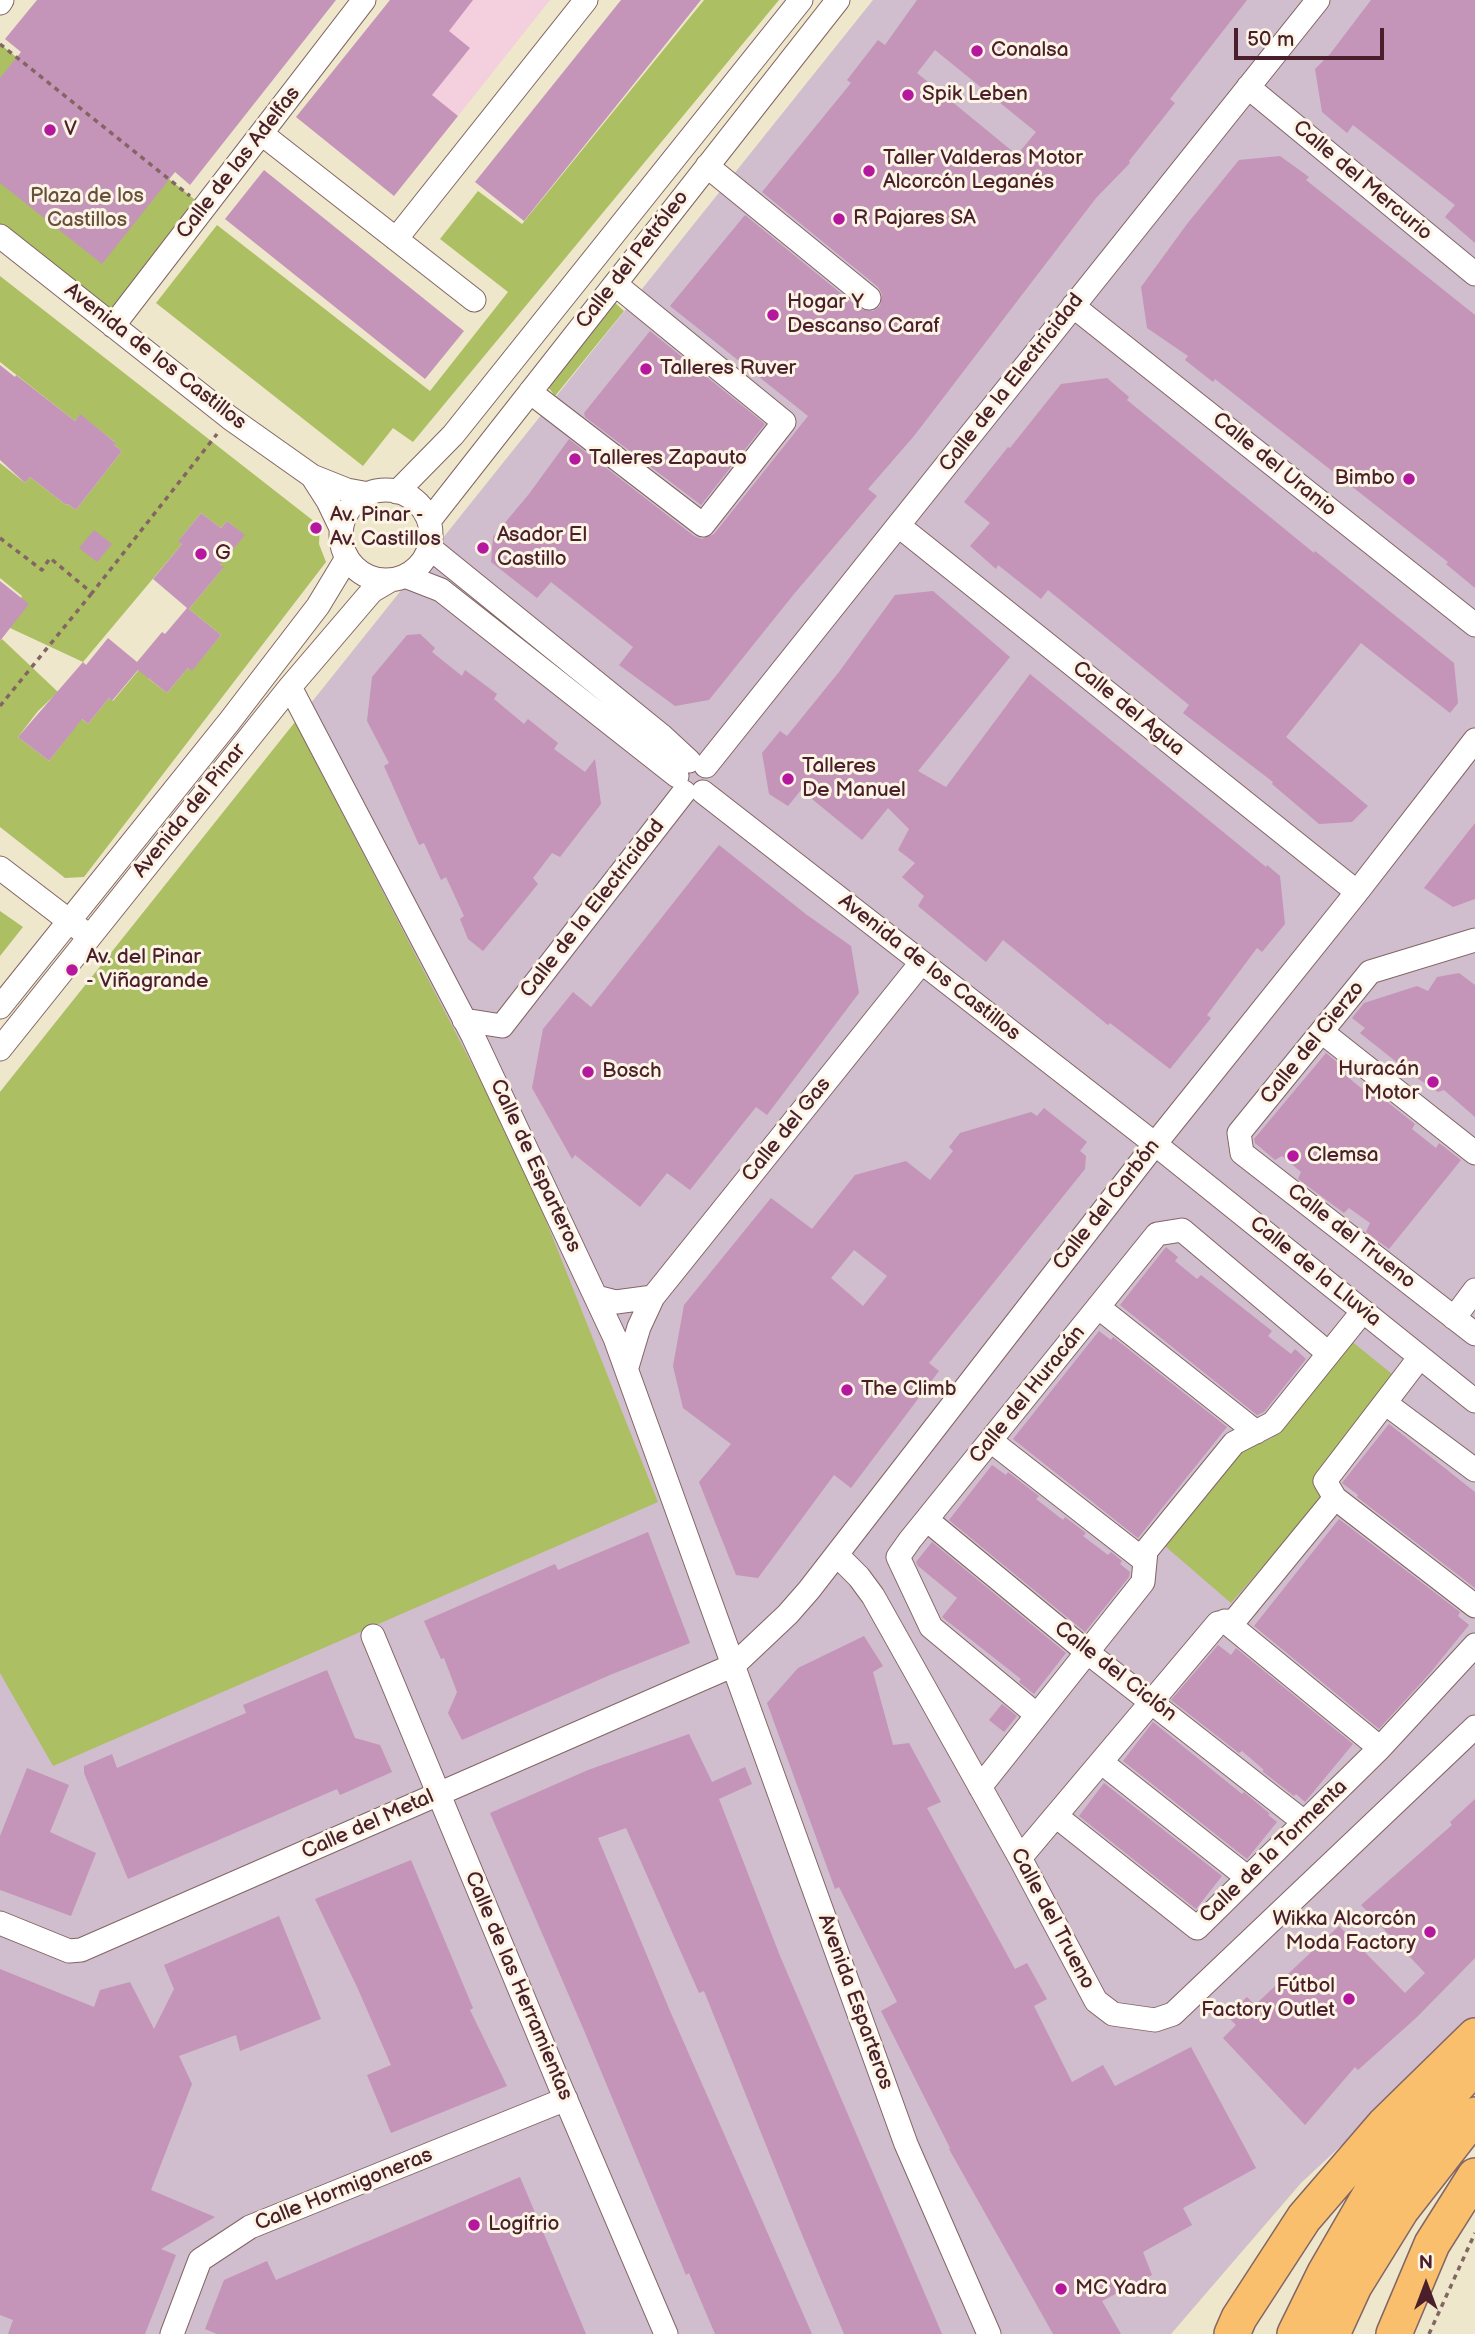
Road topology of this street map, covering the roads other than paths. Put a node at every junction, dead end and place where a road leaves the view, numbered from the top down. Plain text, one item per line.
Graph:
1 (364, 0) edge
2 (586, 0) edge
3 (801, 0) edge
4 (838, 0) edge
5 (1318, 0) edge
6 (1248, 87) junction
7 (262, 134) junction
8 (707, 166) junction
9 (0, 236) edge
10 (396, 239) junction
11 (1475, 274) edge
12 (615, 284) junction
13 (869, 298) dead end
14 (474, 300) dead end
15 (1073, 306) junction
16 (113, 326) junction
17 (530, 392) junction
18 (312, 476) junction
19 (397, 492) junction
20 (369, 494) junction
21 (429, 521) junction
22 (899, 526) junction
23 (341, 528) junction
24 (430, 548) junction
25 (347, 558) junction
26 (397, 578) junction
27 (1475, 625) edge
28 (290, 687) junction
29 (1475, 740) edge
30 (692, 778) junction
31 (0, 867) edge
32 (1357, 892) junction
33 (70, 921) junction
34 (89, 936) junction
35 (1475, 940) edge
36 (921, 963) junction
37 (0, 1007) edge
38 (502, 1026) junction
39 (469, 1028) junction
40 (1322, 1032) junction
41 (0, 1049) edge
42 (490, 1072) junction
43 (1239, 1133) joint
44 (1155, 1144) junction
45 (1475, 1153) edge
46 (1475, 1290) edge
47 (597, 1297) junction
48 (653, 1297) junction
49 (1098, 1307) junction
50 (1363, 1311) junction
51 (1454, 1318) junction
52 (1475, 1334) edge
53 (1328, 1353) junction
54 (1420, 1357) junction
55 (627, 1367) junction
56 (1475, 1401) edge
57 (1385, 1403) junction
58 (1255, 1432) junction
59 (991, 1440) junction
60 (1475, 1470) edge
61 (1335, 1498) junction
62 (927, 1520) junction
63 (837, 1555) junction
64 (1145, 1562) junction
65 (1475, 1606) edge
66 (1225, 1621) junction
67 (373, 1636) dead end
68 (1475, 1645) edge
69 (1087, 1652) junction
70 (734, 1665) junction
71 (1152, 1701) junction
72 (1037, 1715) junction
73 (1475, 1727) edge
74 (1380, 1748) junction
75 (1101, 1762) junction
76 (980, 1787) junction
77 (439, 1795) junction
78 (1056, 1816) junction
79 (1304, 1822) junction
80 (1020, 1858) junction
81 (1248, 1878) junction
82 (0, 1923) edge
83 (1475, 2036) edge
84 (1475, 2066) edge
85 (566, 2099) junction
86 (1475, 2115) edge
87 (1475, 2176) edge
88 (172, 2334) edge
89 (666, 2334) edge
90 (989, 2334) edge
91 (1232, 2334) edge
92 (1295, 2334) edge
93 (1332, 2334) edge
94 (1394, 2334) edge

1 - 7 street, Calle de las Adelfas
2 - 10 street
3 - 19 street, Calle del Petróleo
4 - 8 street, Calle del Petróleo
5 - 6 street, Calle de la Electricidad
6 - 11 street, Calle del Mercurio
6 - 15 street, Calle de la Electricidad
7 - 10 street
7 - 16 street, Calle de las Adelfas
8 - 12 street, Calle del Petróleo
8 - 13 street
9 - 16 street, Avenida de los Castillos
10 - 14 street
12 - 17 street, Calle del Petróleo
12 - 17 street
15 - 22 street, Calle de la Electricidad
15 - 27 street, Calle del Uranio
16 - 18 street, Avenida de los Castillos
17 - 21 street, Calle del Petróleo
18 - 20 street, Avenida de los Castillos
18 - 23 street, Avenida de los Castillos
19 - 20 street
19 - 21 street
20 - 23 street
21 - 24 street
22 - 30 street, Calle de la Electricidad
22 - 32 street, Calle del Agua
23 - 25 street
24 - 26 street
24 - 30 street, Avenida de los Castillos
25 - 26 street
25 - 33 street, Avenida del Pinar
26 - 28 street, Avenida del Pinar
26 - 30 street, Avenida de los Castillos
28 - 34 street, Avenida del Pinar
28 - 39 street, Calle de Esparteros
29 - 32 street, Calle del Carbón
30 - 36 street, Avenida de los Castillos
30 - 38 street, Calle de la Electricidad
31 - 33 street
32 - 44 street, Calle del Carbón
33 - 34 street
33 - 37 street, Avenida del Pinar
34 - 41 street, Avenida del Pinar
35 - 40 street, Calle del Cierzo
36 - 44 street, Avenida de los Castillos
36 - 48 street, Calle del Gas
38 - 39 street
38 - 42 street, Calle de la Electricidad
39 - 42 street, Calle de Esparteros
40 - 43 street, Calle del Cierzo
40 - 45 street
42 - 47 street, Calle de Esparteros
43 - 51 street, Calle del Trueno
44 - 50 street, Calle de la Lluvia
44 - 63 street, Calle del Carbón
46 - 51 street
47 - 48 street
47 - 55 street, Calle de Esparteros
48 - 55 street, Calle del Gas
49 - 53 street, Calle del Huracán
49 - 58 street
49 - 59 street, Calle del Huracán
50 - 53 street
50 - 54 street, Calle de la Lluvia
51 - 52 street, Calle del Trueno
53 - 58 street
54 - 56 street, Calle de la Lluvia
54 - 57 street
55 - 70 street, Calle de Esparteros
57 - 60 street
57 - 61 street
58 - 64 street
59 - 62 street, Calle del Huracán
59 - 64 street
61 - 65 street
61 - 66 street
62 - 69 street, Calle del Ciclón
62 - 72 street, Calle del Huracán
63 - 70 street, Calle del Carbón
63 - 76 street, Calle del Trueno
64 - 69 street
66 - 71 street
66 - 74 street
67 - 77 street, Calle de las Herramientas
68 - 74 street, Calle de la Tormenta
69 - 71 street, Calle del Ciclón
69 - 72 street
70 - 77 street, Calle del Metal
70 - 90 street, Avenida Esparteros
71 - 75 street
71 - 79 street, Calle del Ciclón
72 - 76 street
73 - 80 street, Calle del Trueno
74 - 79 street, Calle de la Tormenta
75 - 78 street
75 - 81 street
76 - 80 street, Calle del Trueno
77 - 82 street, Calle del Metal
77 - 85 street, Calle de las Herramientas
78 - 80 street
78 - 81 street, Calle de la Tormenta
79 - 81 street, Calle de la Tormenta
83 - 91 highway
84 - 92 highway
85 - 88 street, Calle Hormigoneras
85 - 89 street, Calle de las Herramientas
86 - 93 highway
87 - 94 highway

